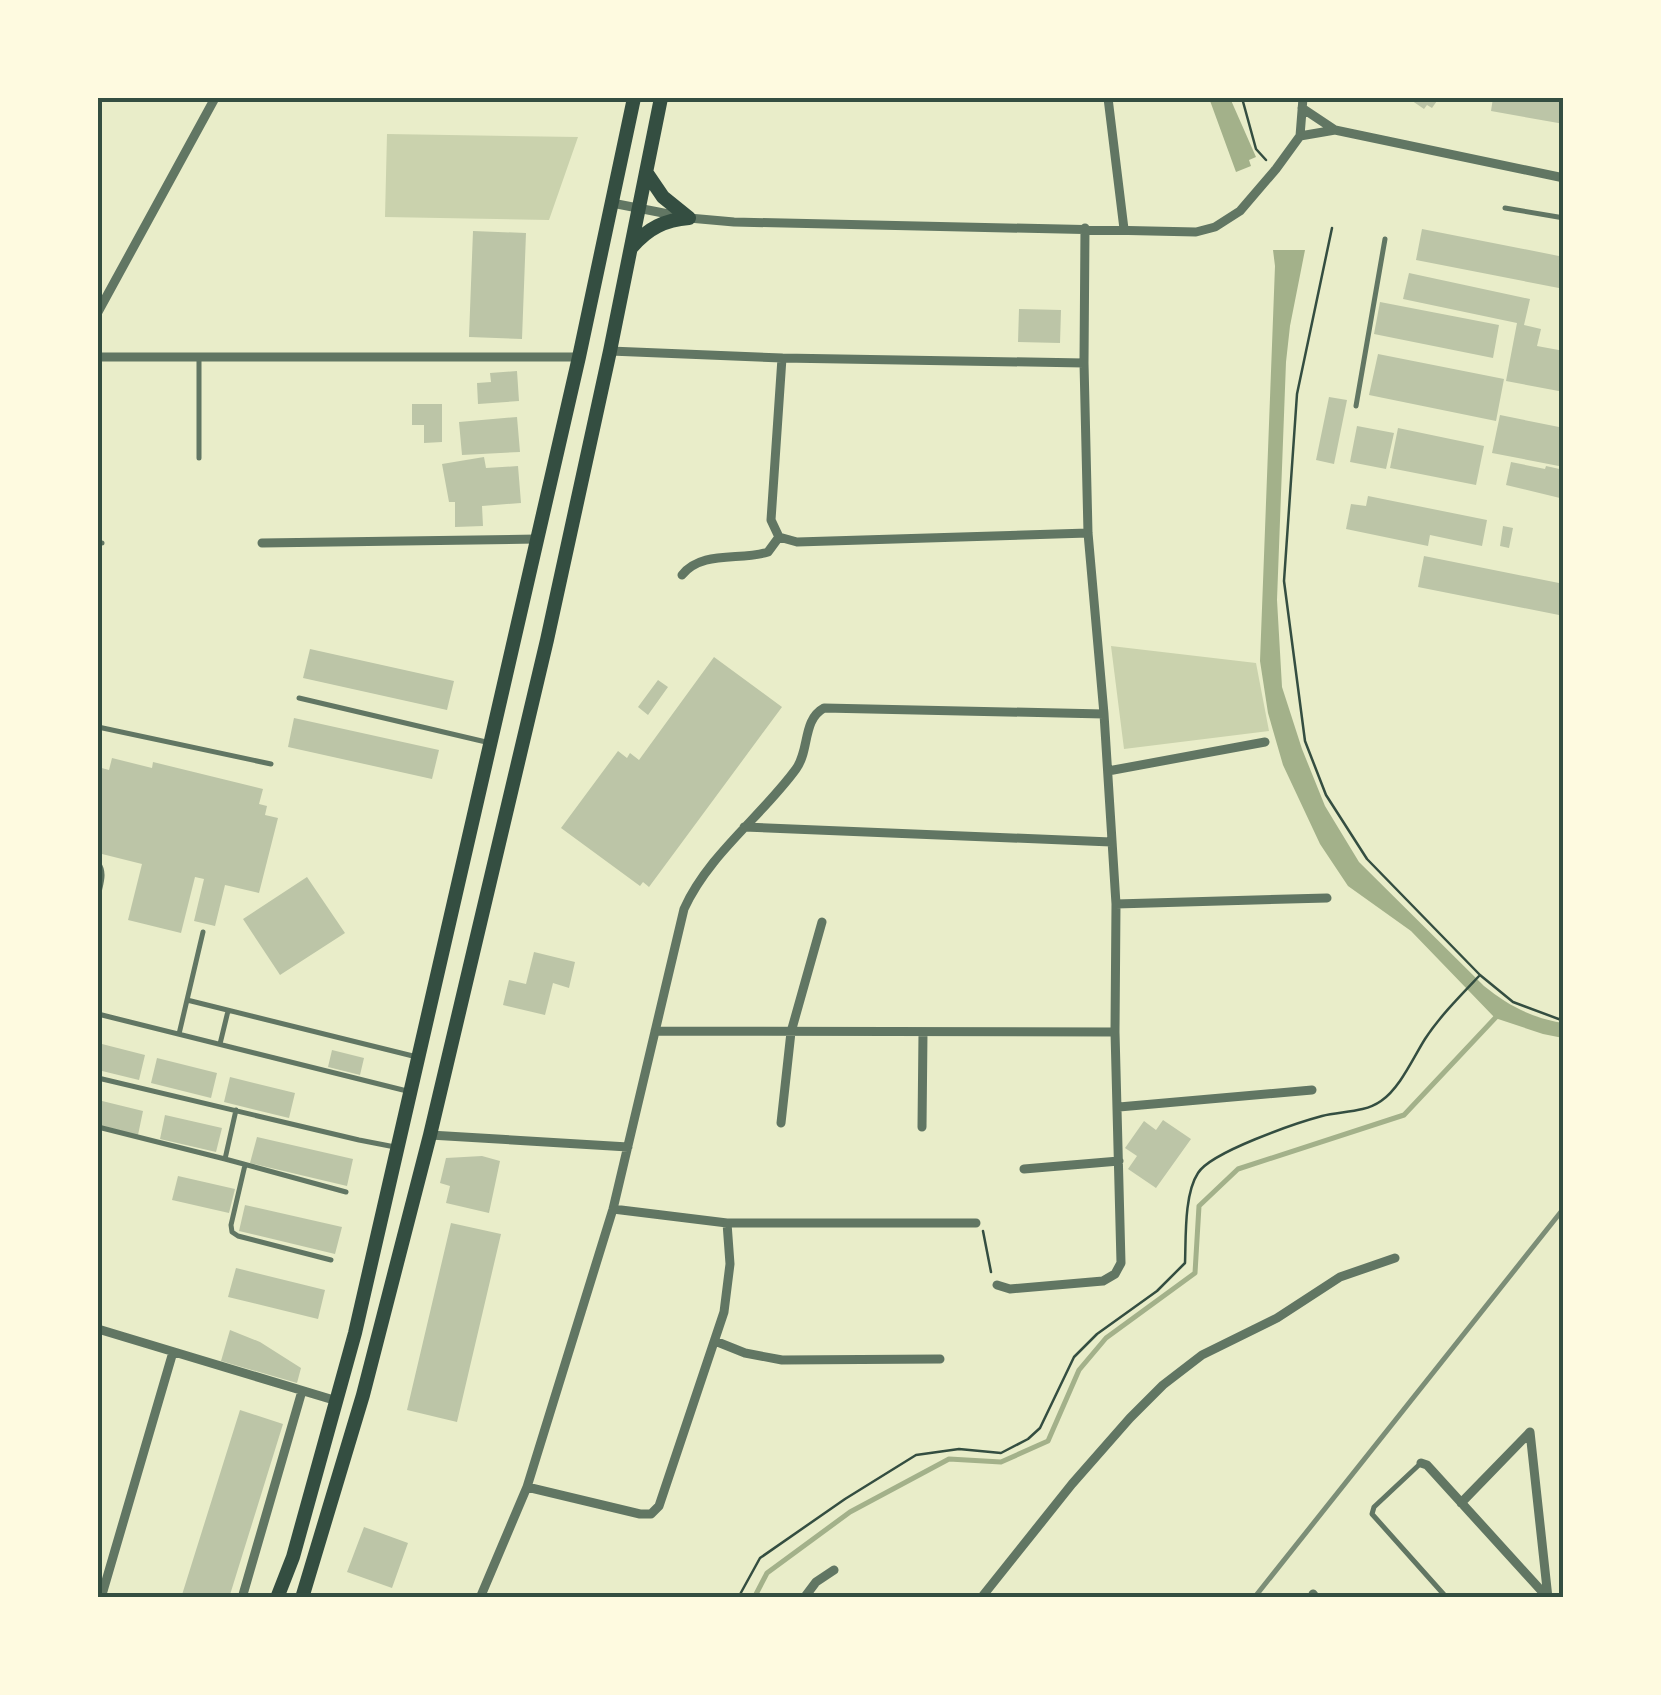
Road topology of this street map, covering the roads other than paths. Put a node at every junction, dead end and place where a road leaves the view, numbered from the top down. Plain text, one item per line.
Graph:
1 (215, 98) edge
2 (634, 98) edge
3 (662, 98) edge
4 (1108, 98) edge
5 (1303, 102) edge
6 (1335, 130) junction
7 (1300, 136) junction
8 (646, 172) junction
9 (1564, 178) edge
10 (612, 203) junction
11 (639, 208) junction
12 (1504, 208) dead end
13 (689, 218) junction
14 (1564, 218) edge
15 (1085, 228) junction
16 (1124, 229) junction
17 (1385, 239) dead end
18 (631, 248) junction
19 (98, 312) edge
20 (610, 351) junction
21 (98, 356) edge
22 (199, 356) junction
23 (579, 357) junction
24 (782, 358) junction
25 (1084, 363) junction
26 (1356, 406) dead end
27 (198, 458) dead end
28 (1088, 532) junction
29 (779, 537) junction
30 (538, 539) junction
31 (262, 543) dead end
32 (682, 576) dead end
33 (299, 698) dead end
34 (1104, 714) junction
35 (98, 726) edge
36 (1265, 742) dead end
37 (492, 743) junction
38 (271, 764) dead end
39 (1108, 771) junction
40 (743, 827) junction
41 (1111, 842) junction
42 (98, 862) edge
43 (98, 897) edge
44 (1327, 898) dead end
45 (1116, 904) junction
46 (822, 922) dead end
47 (203, 932) dead end
48 (187, 1000) junction
49 (228, 1011) junction
50 (98, 1014) edge
51 (655, 1031) junction
52 (791, 1032) junction
53 (1115, 1032) junction
54 (922, 1033) junction
55 (178, 1034) junction
56 (220, 1044) junction
57 (418, 1057) junction
58 (98, 1078) edge
59 (1312, 1090) dead end
60 (410, 1092) junction
61 (1118, 1107) junction
62 (236, 1110) junction
63 (781, 1124) dead end
64 (98, 1127) edge
65 (922, 1127) dead end
66 (430, 1135) junction
67 (398, 1147) junction
68 (628, 1147) junction
69 (225, 1159) junction
70 (1119, 1162) junction
71 (245, 1165) junction
72 (1024, 1169) dead end
73 (346, 1192) dead end
74 (613, 1208) junction
75 (728, 1223) junction
76 (976, 1223) road end
77 (1394, 1258) dead end
78 (330, 1260) dead end
79 (996, 1286) road end
80 (98, 1329) edge
81 (715, 1341) junction
82 (173, 1352) junction
83 (940, 1359) dead end
84 (302, 1391) junction
85 (337, 1401) junction
86 (1421, 1463) joint
87 (527, 1487) junction
88 (1461, 1503) junction
89 (834, 1570) dead end
90 (101, 1598) edge
91 (242, 1598) edge
92 (277, 1598) edge
93 (302, 1598) edge
94 (480, 1598) edge
95 (804, 1598) edge
96 (982, 1598) edge
97 (1447, 1598) edge
98 (1548, 1598) edge

1 - 19 street
2 - 10 main road
3 - 8 main road
4 - 16 street
5 - 6 street
5 - 7 street
6 - 7 street
6 - 9 street
7 - 16 street
8 - 11 main road
8 - 13 main road
10 - 11 street
10 - 23 main road
11 - 13 street
11 - 18 main road
12 - 14 lane
13 - 15 street
13 - 18 main road
15 - 16 street
15 - 25 street
17 - 26 lane
18 - 20 main road
20 - 24 street
20 - 66 main road
21 - 22 street
22 - 23 street
22 - 27 lane
23 - 30 main road
24 - 25 street
24 - 29 street
25 - 28 street
28 - 29 street
28 - 34 street
29 - 32 street
30 - 31 street
30 - 37 main road
33 - 37 lane
34 - 39 street
34 - 40 street
35 - 38 lane
36 - 39 street
37 - 57 main road
39 - 41 street
40 - 41 street
40 - 51 street
41 - 45 street
42 - 43 lane
44 - 45 street
45 - 53 street
46 - 52 street
47 - 48 lane
48 - 49 lane
48 - 55 lane
49 - 56 lane
49 - 57 lane
50 - 55 lane
51 - 52 street
51 - 68 street
52 - 54 street
52 - 63 street
53 - 54 street
53 - 61 street
54 - 65 street
55 - 56 lane
56 - 60 lane
57 - 60 main road
58 - 62 lane
59 - 61 street
60 - 67 main road
61 - 70 street
62 - 67 lane
62 - 69 lane
64 - 69 lane
66 - 68 street
66 - 93 main road
67 - 85 main road
68 - 74 street
69 - 71 lane
70 - 72 street
70 - 79 street
71 - 73 lane
71 - 78 lane
74 - 75 street
74 - 87 street
75 - 76 street
75 - 81 street
77 - 96 street
80 - 82 street
81 - 83 street
81 - 87 street
82 - 84 street
82 - 90 street
84 - 85 street
84 - 91 street
85 - 92 main road
86 - 88 street
86 - 97 lane
87 - 94 street
88 - 98 street
88 - 98 street
89 - 95 street

